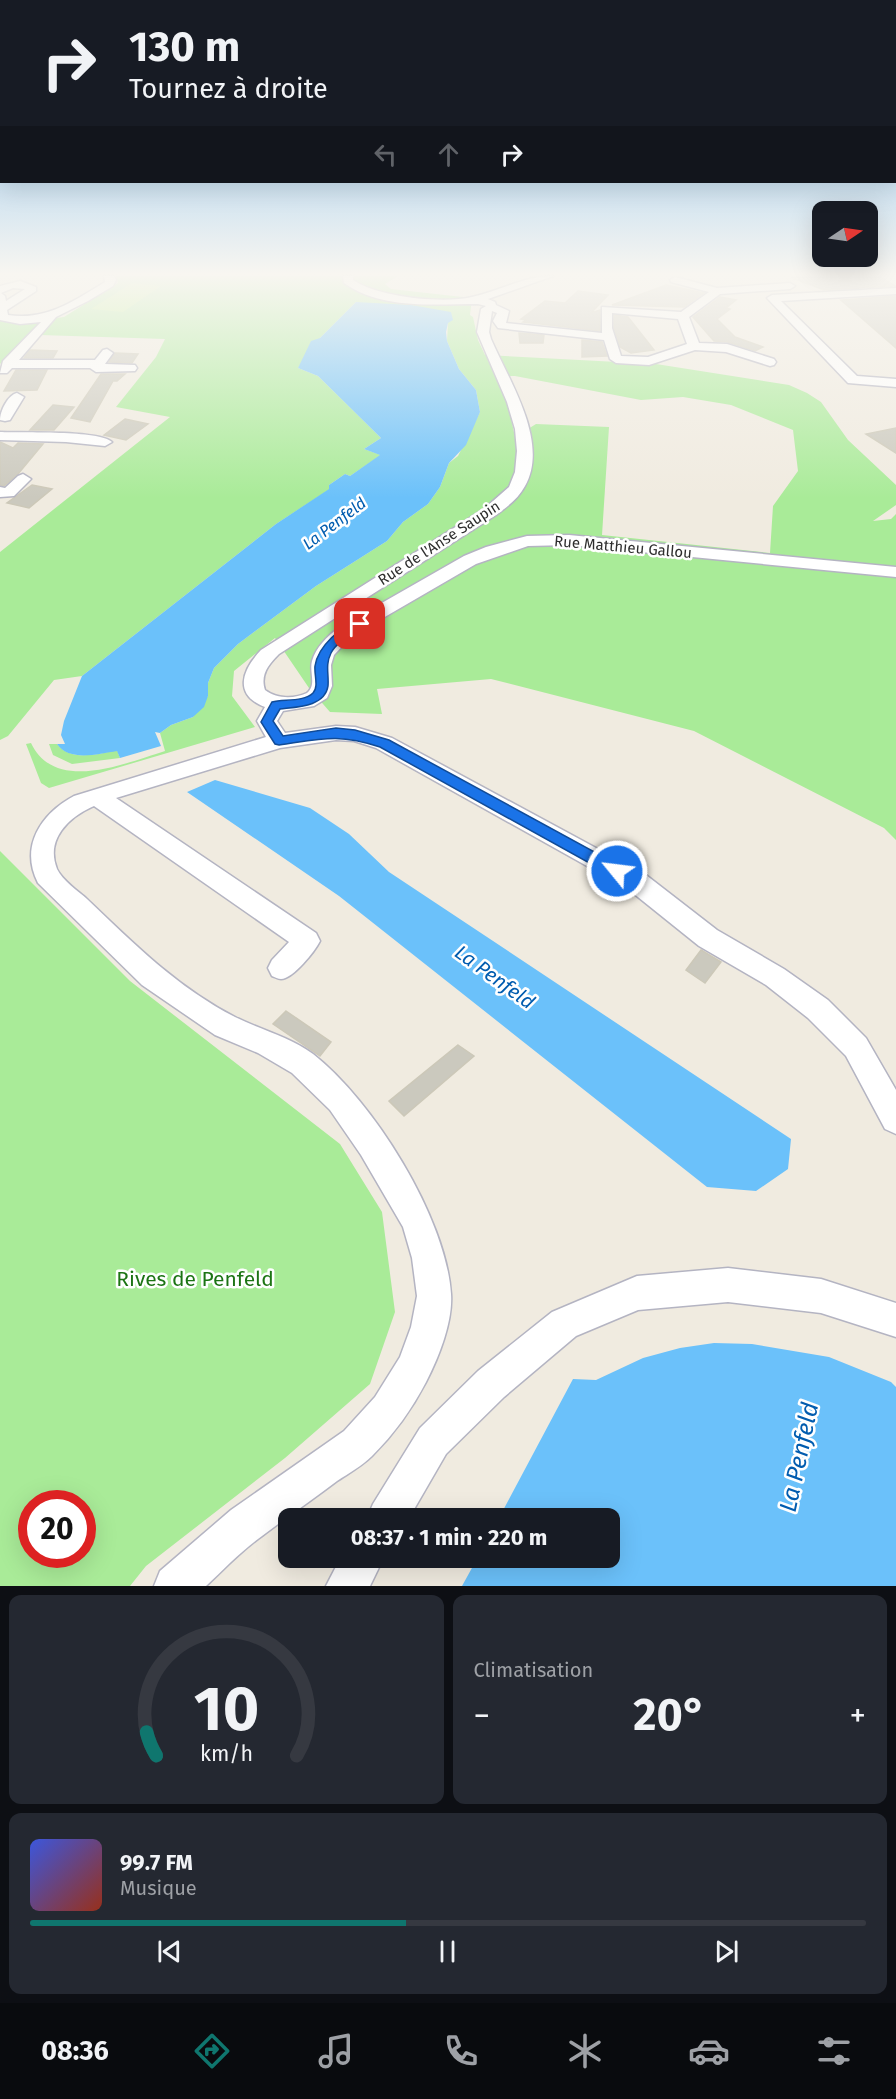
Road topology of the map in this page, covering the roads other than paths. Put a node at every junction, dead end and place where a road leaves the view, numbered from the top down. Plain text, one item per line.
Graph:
1 (21, 350) edge
2 (491, 350) edge
3 (613, 350) edge
4 (682, 350) edge
5 (733, 350) edge
6 (823, 350) edge
7 (107, 353) dead end
8 (662, 357) junction
9 (770, 362) dead end
10 (680, 363) dead end
11 (99, 364) junction
12 (131, 368) dead end
13 (4, 369) edge
14 (896, 382) edge
15 (17, 397) dead end
16 (2, 420) edge
17 (0, 436) edge
18 (105, 442) dead end
19 (23, 479) dead end
20 (0, 492) edge
21 (896, 572) edge
22 (276, 705) junction
23 (279, 741) junction
24 (107, 792) junction
25 (280, 968) dead end
26 (896, 1119) edge
27 (896, 1320) edge
28 (393, 1508) edge
29 (358, 1568) edge
30 (175, 1586) edge
31 (347, 1586) edge

1 - 13 street
2 - 22 street, Rue de l'Anse Saupin
3 - 8 street
4 - 8 street
5 - 9 street
6 - 14 street
7 - 11 street
8 - 10 street
11 - 12 street
11 - 13 street
15 - 16 street
17 - 18 street
19 - 20 street
21 - 22 street, Rue Matthieu Gallou
22 - 23 street
23 - 24 street
23 - 26 street
24 - 25 street
24 - 30 street
27 - 28 street
29 - 31 street

